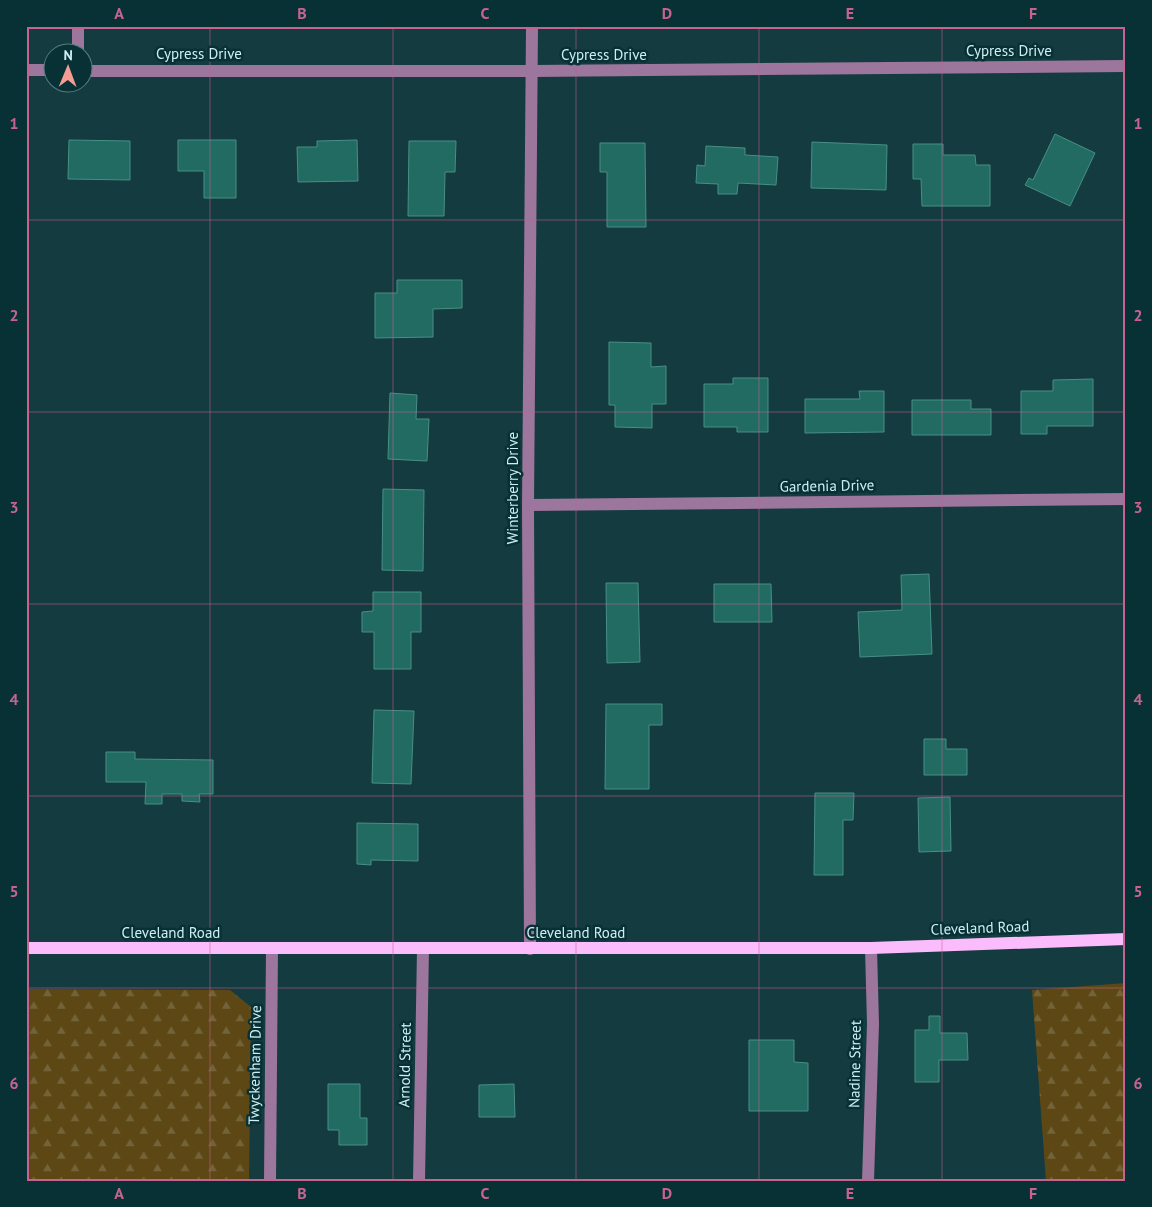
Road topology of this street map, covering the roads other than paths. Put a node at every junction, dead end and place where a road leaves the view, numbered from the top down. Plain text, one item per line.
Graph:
1 (78, 26) edge
2 (532, 26) edge
3 (78, 42) edge
4 (1126, 66) edge
5 (26, 70) edge
6 (42, 70) edge
7 (92, 70) edge
8 (532, 71) junction
9 (1126, 499) edge
10 (528, 505) junction
11 (1126, 939) edge
12 (26, 948) edge
13 (871, 948) junction
14 (272, 949) junction
15 (423, 949) junction
16 (530, 949) junction
17 (270, 1181) edge
18 (420, 1181) edge
19 (868, 1181) edge

1 - 3 street
2 - 8 street, Winterberry Drive
4 - 8 street, Cypress Drive
5 - 6 street
7 - 8 street, Cypress Drive
8 - 10 street, Winterberry Drive
9 - 10 street, Gardenia Drive
10 - 16 street, Winterberry Drive
11 - 13 main road, Cleveland Road
12 - 14 main road, Cleveland Road
13 - 16 main road, Cleveland Road
13 - 19 street, Nadine Street
14 - 15 main road, Cleveland Road
14 - 17 street, Twyckenham Drive
15 - 16 main road, Cleveland Road
15 - 18 street, Arnold Street

